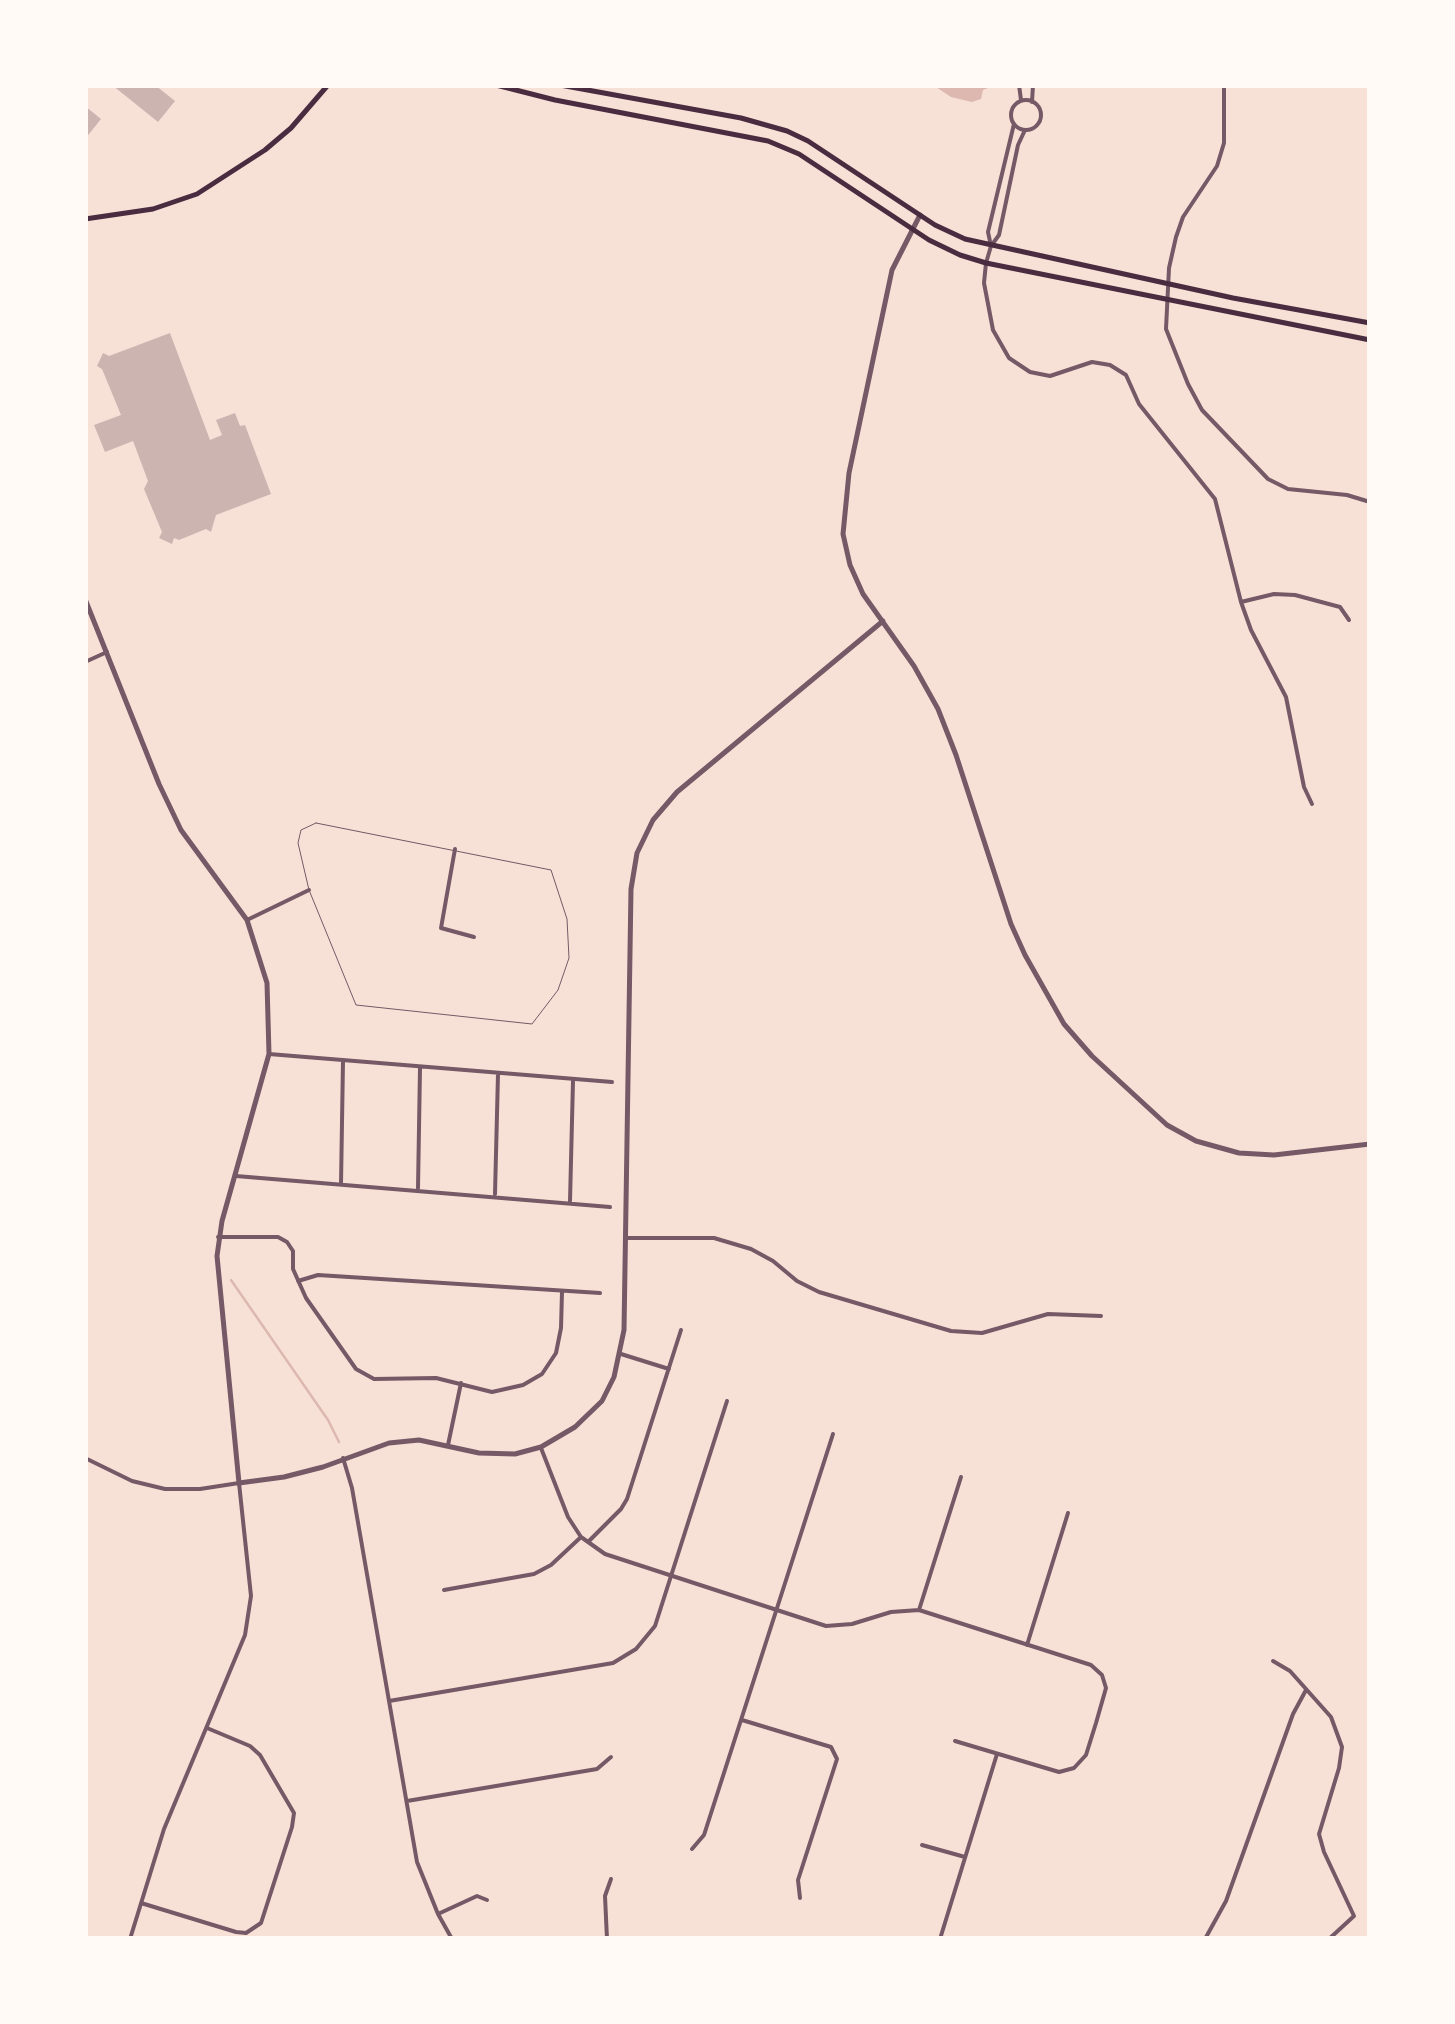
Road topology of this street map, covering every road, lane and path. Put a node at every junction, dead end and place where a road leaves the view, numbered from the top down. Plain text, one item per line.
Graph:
1 (328, 85) edge
2 (496, 85) edge
3 (560, 85) edge
4 (1019, 85) edge
5 (1033, 85) edge
6 (1224, 85) edge
7 (1021, 101) junction
8 (1032, 102) junction
9 (1014, 124) junction
10 (1025, 130) junction
11 (920, 216) junction
12 (85, 219) edge
13 (912, 229) junction
14 (991, 246) junction
15 (986, 263) junction
16 (1168, 283) junction
17 (1166, 301) junction
18 (1370, 323) edge
19 (1370, 340) edge
20 (1370, 502) edge
21 (85, 598) edge
22 (1240, 602) junction
23 (1349, 620) dead end
24 (883, 621) junction
25 (106, 652) junction
26 (85, 662) edge
27 (1312, 804) dead end
28 (455, 850) junction
29 (310, 890) junction
30 (247, 920) junction
31 (474, 937) dead end
32 (269, 1054) junction
33 (343, 1061) junction
34 (420, 1068) junction
35 (498, 1074) junction
36 (573, 1081) junction
37 (612, 1082) dead end
38 (1370, 1144) edge
39 (236, 1176) junction
40 (341, 1184) junction
41 (418, 1190) junction
42 (495, 1196) junction
43 (570, 1201) junction
44 (610, 1207) dead end
45 (218, 1237) junction
46 (625, 1238) junction
47 (298, 1281) junction
48 (562, 1292) junction
49 (600, 1293) dead end
50 (1101, 1316) dead end
51 (682, 1330) dead end
52 (620, 1354) junction
53 (669, 1368) junction
54 (461, 1383) junction
55 (727, 1401) dead end
56 (833, 1434) dead end
57 (448, 1444) junction
58 (541, 1447) junction
59 (85, 1458) edge
60 (343, 1458) junction
61 (961, 1477) dead end
62 (239, 1483) junction
63 (1068, 1513) dead end
64 (582, 1536) junction
65 (588, 1542) junction
66 (671, 1576) junction
67 (444, 1590) dead end
68 (777, 1610) junction
69 (918, 1610) junction
70 (1027, 1644) junction
71 (1273, 1661) dead end
72 (1306, 1690) junction
73 (389, 1701) junction
74 (742, 1720) junction
75 (206, 1728) junction
76 (955, 1741) dead end
77 (997, 1754) junction
78 (612, 1756) dead end
79 (407, 1802) junction
80 (922, 1845) dead end
81 (692, 1849) dead end
82 (965, 1858) junction
83 (611, 1880) dead end
84 (800, 1898) dead end
85 (488, 1900) dead end
86 (141, 1903) junction
87 (438, 1914) junction
88 (130, 1939) edge
89 (452, 1939) edge
90 (607, 1939) edge
91 (940, 1939) edge
92 (1204, 1939) edge
93 (1329, 1939) edge

1 - 12 main road
2 - 13 main road
3 - 11 main road
4 - 7 street
5 - 8 street
6 - 16 street
7 - 8 street
7 - 9 street
8 - 10 street
9 - 10 street
9 - 14 street
10 - 14 street
11 - 13 street
11 - 14 main road
13 - 15 main road
13 - 24 street
14 - 15 street
14 - 16 main road
15 - 17 main road
15 - 22 street
16 - 17 street
16 - 18 main road
17 - 19 main road
17 - 20 street
21 - 25 street
22 - 23 street
22 - 27 street
24 - 38 street
24 - 46 street
25 - 26 street
25 - 30 street
28 - 29 lane
28 - 29 lane
28 - 31 street
29 - 30 street
30 - 32 street
32 - 33 street
32 - 39 street
33 - 34 street
33 - 40 street
34 - 35 street
34 - 41 street
35 - 36 street
35 - 42 street
36 - 37 street
36 - 43 street
39 - 40 street
39 - 45 street
40 - 41 street
41 - 42 street
42 - 43 street
43 - 44 street
45 - 47 street
45 - 62 street
46 - 50 street
46 - 52 street
47 - 48 street
47 - 54 street
48 - 49 street
48 - 54 street
51 - 53 street
52 - 53 street
52 - 58 street
53 - 65 street
54 - 57 street
55 - 66 street
56 - 68 street
57 - 58 street
57 - 60 street
58 - 64 street
59 - 62 street
60 - 62 street
60 - 73 street
61 - 69 street
62 - 75 street
63 - 70 street
64 - 65 street
64 - 67 street
65 - 66 street
66 - 68 street
66 - 73 street
68 - 69 street
68 - 74 street
69 - 70 street
70 - 77 street
71 - 72 street
72 - 92 street
72 - 93 street
73 - 79 street
74 - 81 street
74 - 84 street
75 - 86 street
75 - 86 street
76 - 77 street
77 - 82 street
78 - 79 street
79 - 87 street
80 - 82 street
82 - 91 street
83 - 90 street
85 - 87 street
86 - 88 street
87 - 89 street

